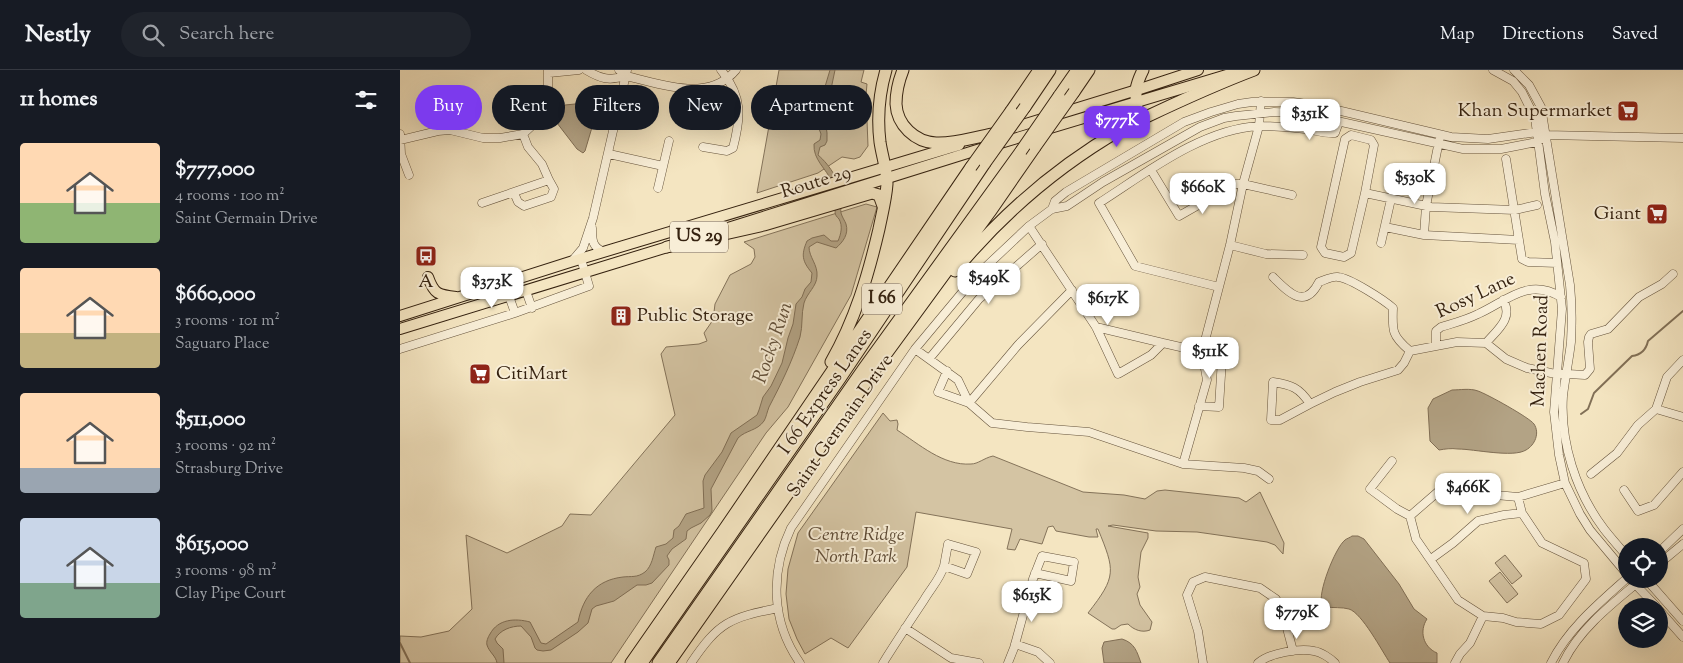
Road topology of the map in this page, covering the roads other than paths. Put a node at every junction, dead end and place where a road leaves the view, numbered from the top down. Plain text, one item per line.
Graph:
1 (579, 70) edge
2 (586, 70) edge
3 (721, 70) edge
4 (736, 70) edge
5 (886, 70) edge
6 (903, 70) edge
7 (1038, 70) edge
8 (1050, 70) edge
9 (1077, 70) edge
10 (1089, 70) edge
11 (1142, 70) edge
12 (1198, 70) edge
13 (1224, 70) edge
14 (1242, 70) edge
15 (1254, 70) edge
16 (1493, 70) edge
17 (1514, 70) edge
18 (548, 72) edge
19 (624, 72) edge
20 (727, 79) junction
21 (1187, 86) junction
22 (1137, 96) junction
23 (1261, 101) junction
24 (1260, 113) junction
25 (1339, 122) junction
26 (1258, 126) junction
27 (1124, 128) junction
28 (1537, 132) junction
29 (523, 134) junction
30 (993, 134) junction
31 (1440, 134) junction
32 (1546, 135) junction
33 (400, 138) edge
34 (1683, 138) edge
35 (668, 141) dead end
36 (1538, 142) junction
37 (1438, 144) junction
38 (704, 147) dead end
39 (401, 154) edge
40 (609, 154) junction
41 (1506, 159) dead end
42 (663, 166) junction
43 (885, 167) junction
44 (1108, 167) junction
45 (1151, 170) junction
46 (409, 175) dead end
47 (1113, 176) junction
48 (887, 179) junction
49 (549, 180) junction
50 (1243, 184) junction
51 (658, 188) dead end
52 (1122, 189) junction
53 (514, 193) junction
54 (1365, 193) junction
55 (851, 195) junction
56 (1292, 195) dead end
57 (1391, 199) junction
58 (482, 203) dead end
59 (1537, 204) dead end
60 (1426, 206) junction
61 (883, 207) junction
62 (1052, 209) junction
63 (1515, 210) junction
64 (593, 218) junction
65 (1029, 226) junction
66 (1385, 227) junction
67 (1424, 235) junction
68 (1519, 240) junction
69 (1381, 243) dead end
70 (1042, 244) junction
71 (1230, 245) junction
72 (668, 247) joint
73 (608, 252) junction
74 (1303, 255) dead end
75 (581, 259) junction
76 (570, 262) junction
77 (1557, 263) junction
78 (585, 272) junction
79 (1673, 274) dead end
80 (428, 277) dead end
81 (1273, 277) dead end
82 (1559, 283) junction
83 (1219, 288) junction
84 (1543, 289) junction
85 (1072, 290) junction
86 (526, 291) junction
87 (509, 296) junction
88 (459, 297) junction
89 (1561, 297) junction
90 (926, 298) junction
91 (1503, 300) junction
92 (532, 308) junction
93 (515, 313) junction
94 (400, 316) edge
95 (1096, 327) junction
96 (400, 329) edge
97 (1163, 343) junction
98 (1486, 343) junction
99 (1436, 345) junction
100 (400, 349) edge
101 (915, 349) junction
102 (1410, 351) junction
103 (1202, 352) junction
104 (929, 359) junction
105 (1683, 360) edge
106 (947, 372) junction
107 (1557, 374) junction
108 (1566, 375) junction
109 (969, 403) junction
110 (1310, 404) junction
111 (1199, 406) junction
112 (1656, 409) junction
113 (1683, 417) edge
114 (792, 431) junction
115 (1392, 461) dead end
116 (1183, 464) junction
117 (1683, 472) edge
118 (1590, 474) dead end
119 (1270, 479) dead end
120 (1565, 483) junction
121 (1624, 490) dead end
122 (1518, 497) junction
123 (1522, 513) junction
124 (1410, 516) junction
125 (1683, 529) edge
126 (1668, 543) edge
127 (1683, 544) edge
128 (1618, 547) edge
129 (1668, 556) edge
130 (1431, 559) junction
131 (1618, 563) edge
132 (944, 566) junction
133 (1035, 573) junction
134 (1618, 586) edge
135 (1627, 588) edge
136 (1639, 588) edge
137 (1654, 588) edge
138 (1648, 598) edge
139 (778, 608) junction
140 (1484, 616) junction
141 (1668, 620) edge
142 (1683, 620) edge
143 (905, 628) junction
144 (1683, 637) edge
145 (1015, 644) junction
146 (1292, 651) junction
147 (631, 663) edge
148 (642, 663) edge
149 (658, 663) edge
150 (669, 663) edge
151 (691, 663) edge
152 (800, 663) edge
153 (883, 663) edge
154 (979, 663) edge
155 (1008, 663) edge
156 (1050, 663) edge
157 (1203, 663) edge
158 (1258, 663) edge
159 (1335, 663) edge
160 (1455, 663) edge
161 (1551, 663) edge
162 (1563, 663) edge

1 - 18 street
2 - 19 street
3 - 20 street
4 - 20 street
5 - 43 highway
6 - 30 highway
7 - 114 highway, I 66, bridge
8 - 148 highway, I 66 Express Lanes, bridge
9 - 149 highway, I 66 Express Lanes, bridge
10 - 90 highway, I 66, bridge
11 - 22 highway
12 - 22 main road, Route 29 / US 29
13 - 21 main road
14 - 21 main road, Route 29 / US 29
15 - 27 highway
16 - 28 street, Machen Road
17 - 32 street, Machen Road
18 - 29 street
19 - 20 street
19 - 40 street
20 - 38 street
21 - 22 main road, Route 29 / US 29
22 - 27 highway
22 - 30 main road, Route 29 / US 29
22 - 48 main road, Route 29 / US 29
23 - 24 street
23 - 31 street, Saint Germain Drive
23 - 44 street, Saint Germain Drive
24 - 25 street, Saint Germain Drive
24 - 26 street
24 - 47 street, Saint Germain Drive
25 - 26 street
25 - 37 street, Saint Germain Drive
26 - 45 street
26 - 50 street
27 - 90 highway
28 - 31 street, Saint Germain Drive
28 - 32 street, Saint Germain Drive
28 - 36 street, Machen Road
29 - 33 street
29 - 49 street
30 - 43 main road, Route 29 / US 29
31 - 37 street
32 - 34 street, Saint Germain Drive
32 - 36 street
32 - 108 street, Machen Road
33 - 39 street
35 - 42 street
36 - 37 street, Saint Germain Drive
36 - 77 street, Machen Road
37 - 60 street
39 - 46 street
40 - 42 street
40 - 64 street
41 - 63 street
42 - 51 street
43 - 48 highway
43 - 73 main road, Route 29 / US 29
44 - 47 street
44 - 62 street, Saint Germain Drive
45 - 50 street
45 - 52 street
47 - 52 street
47 - 62 street, Saint Germain Drive
48 - 55 main road, Route 29 / US 29
48 - 61 highway
49 - 53 street
49 - 53 street
50 - 56 street
50 - 71 street
52 - 83 street
53 - 58 street
54 - 54 street
54 - 57 street
55 - 61 highway
55 - 72 highway
57 - 60 street
57 - 66 street
59 - 63 street
60 - 63 street
60 - 67 street
61 - 114 highway
62 - 65 street, Saint Germain Drive
63 - 68 street
64 - 73 street
64 - 76 street
65 - 70 street
65 - 101 street, Saint Germain Drive
66 - 67 street
66 - 69 street
67 - 68 street
68 - 77 street
70 - 85 street
70 - 104 street
71 - 74 street
71 - 83 street
72 - 78 main road, US 29
73 - 75 main road, Route 29 / US 29
75 - 76 main road, Route 29 / US 29
75 - 78 street
76 - 88 main road, Route 29 / US 29
77 - 82 street, Machen Road
78 - 86 main road, US 29
78 - 92 street
79 - 108 street
80 - 88 main road
81 - 102 street
82 - 84 street, Rosy Lane
82 - 89 street, Machen Road
83 - 103 street
84 - 89 street, Rosy Lane
84 - 91 street, Rosy Lane
85 - 95 street
85 - 109 street
86 - 87 main road, US 29
86 - 92 street
87 - 93 street
87 - 96 main road, US 29
88 - 94 main road, Route 29 / US 29
89 - 107 street, Machen Road
90 - 150 highway, I 66
91 - 98 street
91 - 99 street, Rosy Lane
92 - 93 street
93 - 100 street
95 - 97 street
95 - 97 street
97 - 103 street
98 - 99 street
98 - 107 street
99 - 102 street
101 - 104 street
101 - 139 street, Saint Germain Drive
102 - 110 street
103 - 111 street
103 - 111 street
104 - 106 street
105 - 112 street
106 - 109 street
106 - 109 street
107 - 108 street
107 - 120 street, Machen Road
108 - 128 street, Machen Road
109 - 116 street
110 - 110 street
111 - 116 street
112 - 113 street
112 - 118 street
114 - 147 highway, I 66
115 - 124 street
116 - 119 street
117 - 121 street
120 - 122 street
120 - 131 street, Machen Road
122 - 123 street
122 - 124 street
123 - 130 street
123 - 140 street
124 - 130 street
125 - 126 street
127 - 129 street
130 - 140 street
132 - 132 street
132 - 143 street
133 - 133 street
133 - 145 street
134 - 161 street
135 - 162 street
136 - 138 street
137 - 142 street
139 - 151 street
139 - 152 street, Saint Germain Drive
140 - 160 street
141 - 144 street
143 - 153 street
143 - 154 street
145 - 155 street
145 - 156 street
146 - 157 street
146 - 158 street
146 - 159 street

